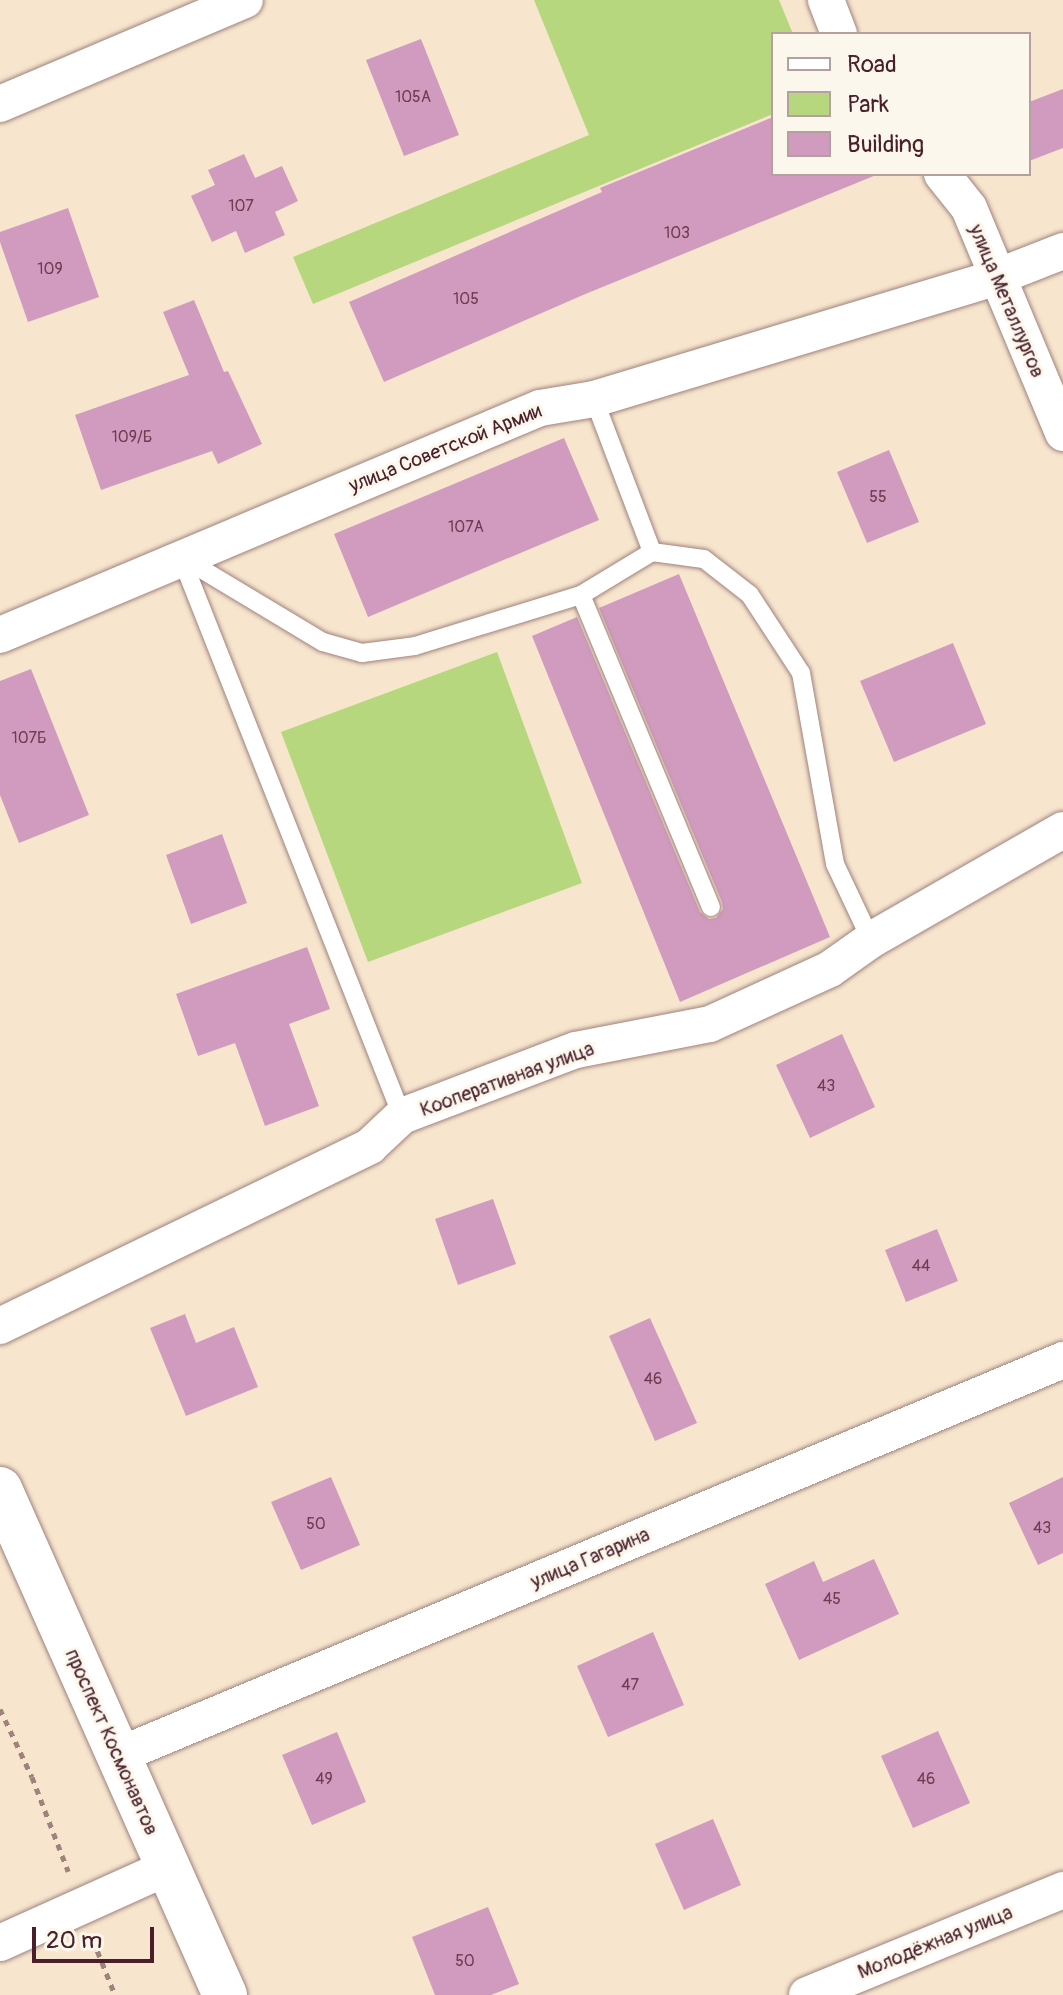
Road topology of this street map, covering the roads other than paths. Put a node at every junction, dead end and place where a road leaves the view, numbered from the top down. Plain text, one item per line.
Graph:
1 (245, 0) edge
2 (826, 0) edge
3 (838, 32) edge
4 (0, 104) edge
5 (944, 176) edge
6 (1063, 251) edge
7 (997, 277) junction
8 (594, 399) junction
9 (1063, 433) edge
10 (652, 552) junction
11 (181, 557) junction
12 (581, 595) junction
13 (0, 635) edge
14 (1063, 830) edge
15 (711, 907) dead end
16 (871, 940) junction
17 (402, 1116) junction
18 (0, 1326) edge
19 (1063, 1360) edge
20 (0, 1489) edge
21 (117, 1756) junction
22 (168, 1867) junction
23 (1063, 1890) edge
24 (0, 1943) edge
25 (225, 1995) edge
26 (807, 1995) edge

1 - 4 street
2 - 3 street
5 - 7 street, улица Металлургов
6 - 7 street, улица Советской Армии
7 - 8 street, улица Советской Армии
7 - 9 street, улица Металлургов
8 - 10 lane
8 - 11 street, улица Советской Армии
10 - 12 lane
10 - 16 lane
11 - 12 lane
11 - 13 street, улица Советской Армии
11 - 17 lane
12 - 15 lane
14 - 16 street, Кооперативная улица
16 - 17 street, Кооперативная улица
17 - 18 street, Кооперативная улица
19 - 21 street, улица Гагарина
20 - 21 main road, проспект Космонавтов
21 - 22 main road, проспект Космонавтов
22 - 24 street
22 - 25 main road, проспект Космонавтов
23 - 26 street, Молодёжная улица

